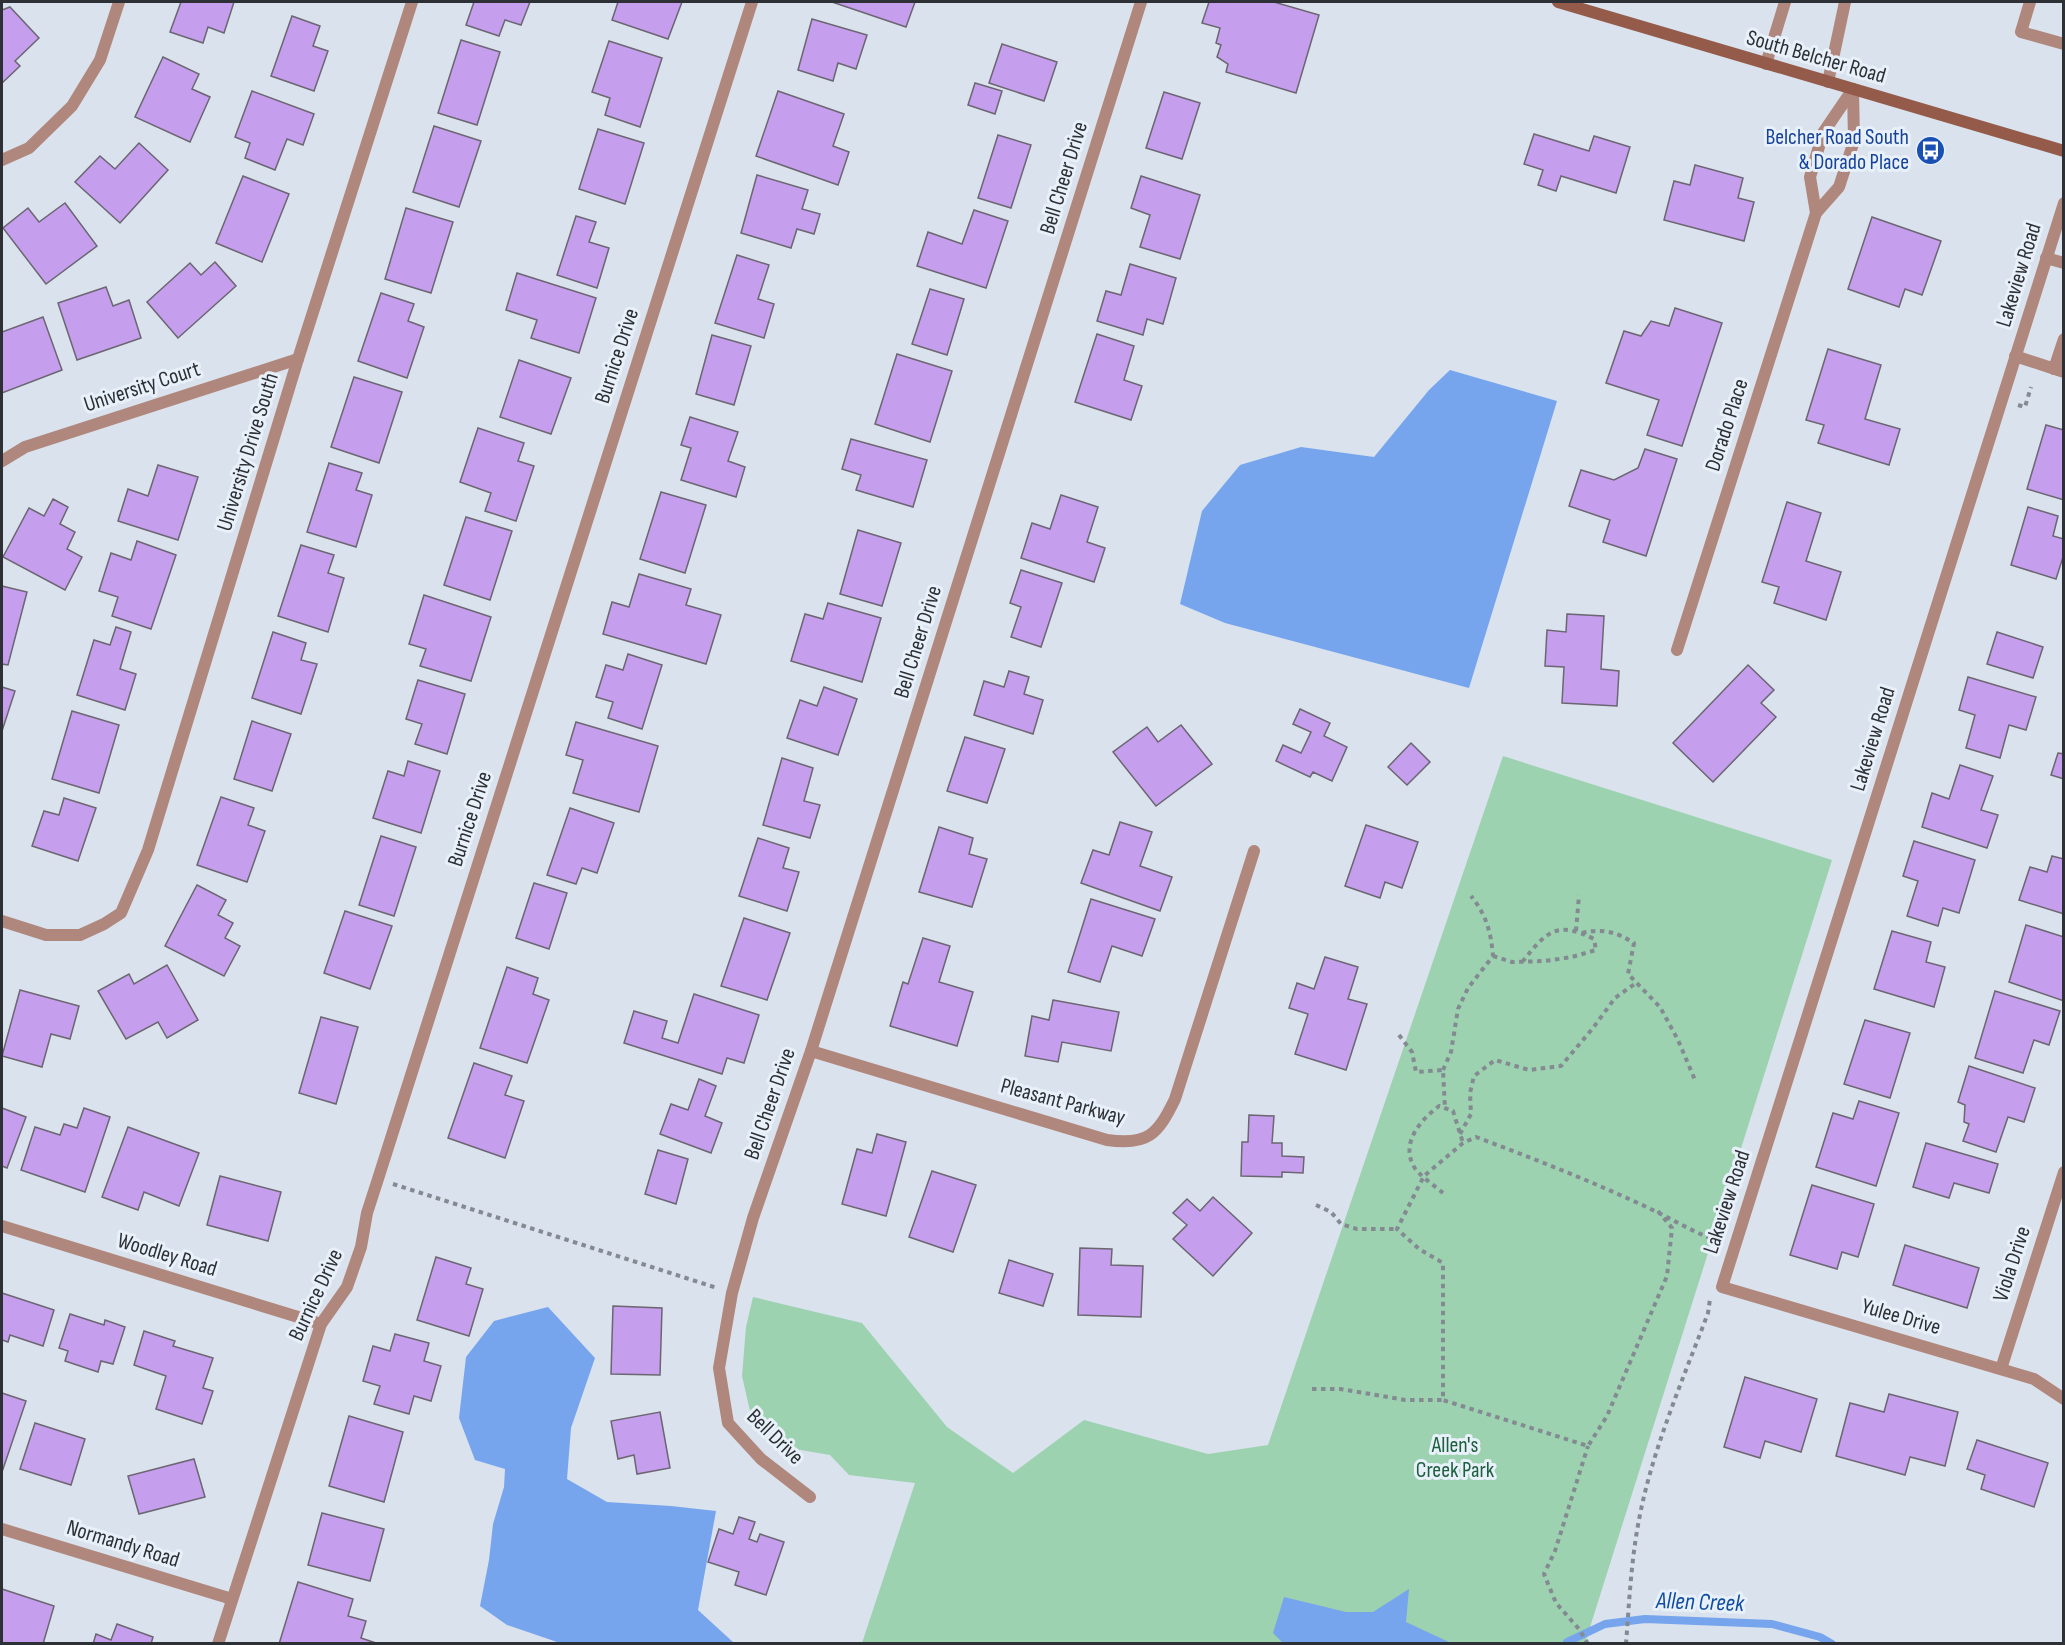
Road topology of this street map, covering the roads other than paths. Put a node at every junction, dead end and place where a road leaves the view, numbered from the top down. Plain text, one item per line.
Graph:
1 (119, 2) edge
2 (412, 2) edge
3 (752, 2) edge
4 (1142, 2) edge
5 (1558, 2) edge
6 (1785, 2) edge
7 (1845, 2) edge
8 (2030, 2) edge
9 (2064, 44) edge
10 (1766, 64) junction
11 (1828, 82) junction
12 (1853, 89) junction
13 (2064, 151) edge
14 (2, 160) edge
15 (2064, 203) edge
16 (1816, 213) junction
17 (2046, 258) junction
18 (2064, 263) edge
19 (2064, 339) edge
20 (2015, 356) junction
21 (298, 358) junction
22 (2059, 370) edge
23 (2, 461) edge
24 (1677, 650) dead end
25 (1254, 851) dead end
26 (2, 921) edge
27 (811, 1051) junction
28 (2064, 1172) edge
29 (2, 1226) edge
30 (1722, 1287) joint
31 (732, 1293) joint
32 (321, 1324) junction
33 (2001, 1369) junction
34 (2064, 1399) edge
35 (810, 1497) dead end
36 (2, 1529) edge
37 (232, 1599) junction
38 (218, 1644) edge

1 - 14 street
2 - 21 street, University Drive South
3 - 32 street, Burnice Drive
4 - 27 street, Bell Cheer Drive
5 - 10 main road, South Belcher Road
6 - 10 street
7 - 11 street
8 - 9 street
10 - 11 main road, South Belcher Road
11 - 12 main road, South Belcher Road
12 - 13 main road, South Belcher Road
12 - 16 street, Dorado Place
12 - 16 street, Dorado Place
15 - 17 street, Lakeview Road
16 - 24 street, Dorado Place
17 - 18 street
17 - 20 street, Lakeview Road
19 - 22 street
20 - 22 street
20 - 30 street, Lakeview Road
21 - 23 street, University Court
21 - 26 street, University Drive South
25 - 27 street, Pleasant Parkway
27 - 31 street, Bell Cheer Drive
28 - 33 street, Viola Drive
29 - 32 street, Woodley Road
30 - 33 street, Yulee Drive
31 - 35 street, Bell Drive
32 - 37 street, Burnice Drive
33 - 34 street, Yulee Drive
36 - 37 street, Normandy Road
37 - 38 street, Burnice Drive

